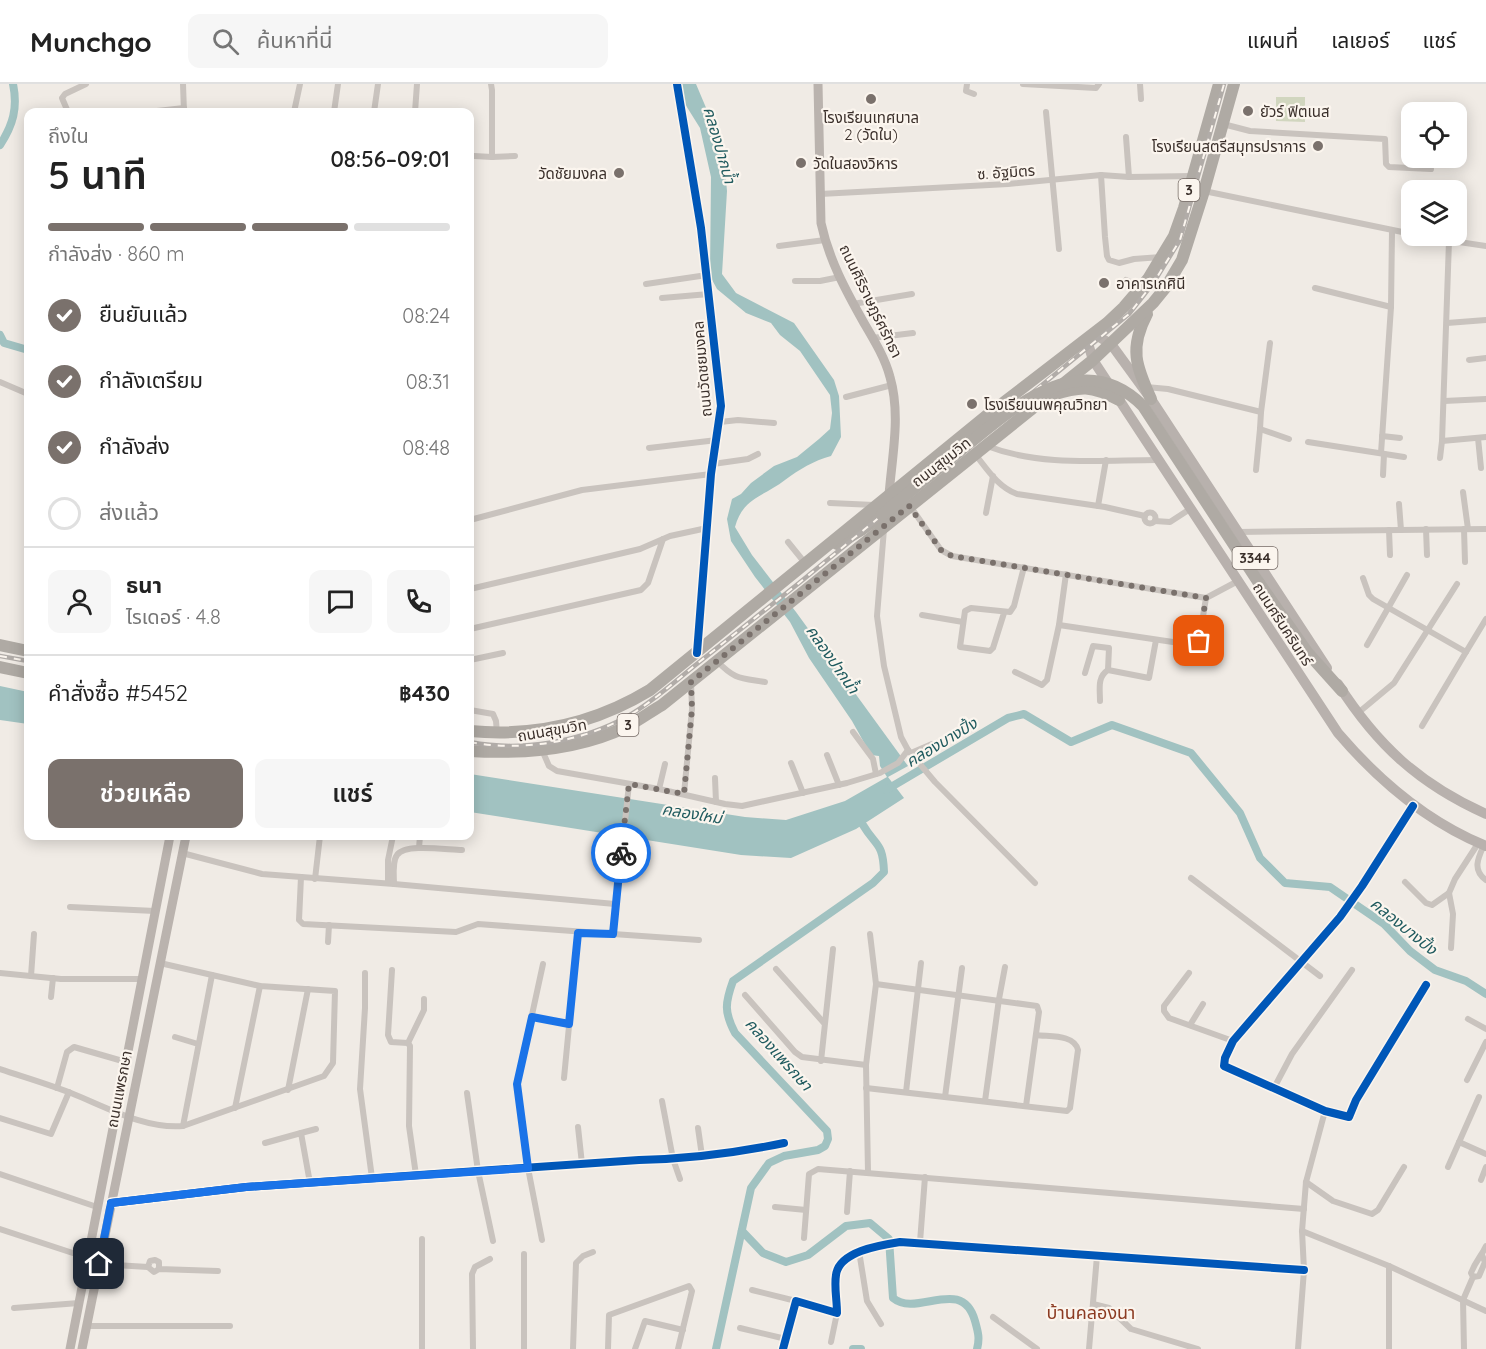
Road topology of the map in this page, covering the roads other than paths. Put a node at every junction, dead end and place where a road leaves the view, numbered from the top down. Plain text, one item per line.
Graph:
1 (86, 84) edge
2 (183, 84) edge
3 (300, 84) edge
4 (338, 84) edge
5 (378, 84) edge
6 (417, 84) edge
7 (490, 84) edge
8 (677, 84) edge
9 (818, 84) edge
10 (967, 84) edge
11 (1023, 84) edge
12 (1099, 84) edge
13 (1140, 84) edge
14 (1219, 84) edge
15 (1234, 84) edge
16 (1055, 85) edge
17 (974, 94) dead end
18 (1141, 99) dead end
19 (66, 108) edge
20 (184, 108) edge
21 (295, 108) edge
22 (334, 108) edge
23 (375, 108) edge
24 (415, 108) edge
25 (1046, 112) dead end
26 (1222, 123) junction
27 (1126, 136) dead end
28 (474, 156) dead end
29 (515, 156) dead end
30 (492, 157) junction
31 (1431, 169) dead end
32 (1101, 175) junction
33 (1193, 176) junction
34 (1129, 177) junction
35 (1054, 180) junction
36 (1204, 191) junction
37 (820, 194) junction
38 (1392, 231) junction
39 (1401, 232) edge
40 (825, 240) junction
41 (1467, 243) edge
42 (779, 246) dead end
43 (1449, 246) edge
44 (1486, 246) edge
45 (1059, 249) dead end
46 (1162, 257) junction
47 (706, 275) junction
48 (840, 277) junction
49 (1126, 280) dead end
50 (795, 281) dead end
51 (646, 284) dead end
52 (1140, 287) junction
53 (1315, 288) dead end
54 (709, 294) junction
55 (912, 294) dead end
56 (662, 298) dead end
57 (1153, 303) junction
58 (853, 304) junction
59 (1391, 307) junction
60 (1486, 320) edge
61 (1447, 323) junction
62 (913, 333) dead end
63 (1091, 337) junction
64 (872, 338) junction
65 (1270, 343) dead end
66 (1111, 344) junction
67 (1486, 358) edge
68 (1093, 360) junction
69 (1469, 360) dead end
70 (1050, 366) junction
71 (0, 382) edge
72 (1063, 383) junction
73 (892, 385) junction
74 (1145, 387) junction
75 (24, 392) edge
76 (846, 397) dead end
77 (1046, 397) junction
78 (1119, 399) junction
79 (1150, 399) junction
80 (1486, 399) edge
81 (1443, 401) junction
82 (1261, 412) junction
83 (720, 422) junction
84 (774, 423) dead end
85 (1168, 426) junction
86 (1260, 429) junction
87 (1382, 436) junction
88 (1144, 437) junction
89 (1486, 437) edge
90 (1400, 438) dead end
91 (1478, 438) junction
92 (1289, 439) dead end
93 (717, 440) junction
94 (1442, 441) junction
95 (1308, 442) dead end
96 (986, 446) junction
97 (649, 448) dead end
98 (1383, 453) junction
99 (758, 454) dead end
100 (975, 454) junction
101 (1404, 457) dead end
102 (1440, 458) dead end
103 (1106, 460) junction
104 (1159, 460) junction
105 (713, 464) junction
106 (1480, 468) dead end
107 (1256, 470) dead end
108 (711, 474) junction
109 (1383, 475) dead end
110 (993, 476) junction
111 (1463, 492) dead end
112 (889, 495) junction
113 (830, 503) dead end
114 (1399, 504) dead end
115 (909, 506) junction
116 (1098, 506) junction
117 (1190, 509) junction
118 (986, 513) dead end
119 (881, 515) junction
120 (474, 519) edge
121 (707, 528) junction
122 (1426, 529) junction
123 (1466, 529) junction
124 (1486, 529) edge
125 (1389, 530) junction
126 (1401, 530) junction
127 (1238, 532) junction
128 (663, 539) junction
129 (788, 542) dead end
130 (1390, 555) dead end
131 (1426, 555) dead end
132 (1465, 562) dead end
133 (801, 567) junction
134 (1024, 567) junction
135 (1066, 574) junction
136 (1407, 575) dead end
137 (1363, 578) dead end
138 (1238, 581) junction
139 (1457, 584) dead end
140 (474, 588) edge
141 (1206, 598) junction
142 (1389, 606) junction
143 (1004, 613) junction
144 (922, 615) dead end
145 (1486, 619) edge
146 (963, 622) junction
147 (1059, 625) junction
148 (474, 629) edge
149 (1428, 630) junction
150 (1156, 640) junction
151 (0, 645) edge
152 (1367, 645) dead end
153 (24, 650) edge
154 (1466, 652) junction
155 (502, 653) dead end
156 (697, 653) junction
157 (474, 659) edge
158 (717, 661) junction
159 (0, 667) edge
160 (1108, 670) junction
161 (24, 671) edge
162 (1015, 672) dead end
163 (1085, 673) dead end
164 (691, 682) junction
165 (765, 682) dead end
166 (1342, 691) junction
167 (1100, 701) dead end
168 (474, 711) edge
169 (1358, 713) junction
170 (1422, 726) dead end
171 (474, 730) edge
172 (853, 732) dead end
173 (497, 733) junction
174 (932, 744) dead end
175 (542, 750) junction
176 (474, 751) edge
177 (909, 753) junction
178 (827, 755) dead end
179 (791, 763) dead end
180 (665, 764) dead end
181 (878, 774) junction
182 (716, 778) dead end
183 (629, 784) junction
184 (839, 785) junction
185 (659, 789) junction
186 (803, 793) junction
187 (684, 794) junction
188 (716, 802) junction
189 (1413, 806) junction
190 (1486, 814) edge
191 (169, 840) edge
192 (185, 840) edge
193 (320, 840) edge
194 (392, 840) edge
195 (419, 840) edge
196 (1483, 844) edge
197 (418, 848) junction
198 (462, 850) dead end
199 (182, 853) junction
200 (301, 878) junction
201 (1191, 878) dead end
202 (315, 879) junction
203 (1486, 880) edge
204 (1404, 882) dead end
205 (391, 883) junction
206 (1035, 883) dead end
207 (1449, 893) junction
208 (615, 904) junction
209 (70, 907) dead end
210 (156, 912) junction
211 (329, 925) junction
212 (578, 933) junction
213 (34, 934) dead end
214 (613, 934) junction
215 (870, 934) dead end
216 (699, 939) dead end
217 (328, 942) dead end
218 (1451, 948) dead end
219 (833, 949) dead end
220 (1301, 962) junction
221 (160, 963) junction
222 (921, 963) dead end
223 (543, 964) dead end
224 (1005, 967) dead end
225 (962, 968) dead end
226 (392, 969) dead end
227 (776, 969) dead end
228 (1352, 970) dead end
229 (0, 973) edge
230 (365, 973) dead end
231 (1189, 973) dead end
232 (212, 975) junction
233 (31, 976) junction
234 (1320, 976) dead end
235 (53, 978) junction
236 (142, 979) junction
237 (876, 984) junction
238 (1426, 985) dead end
239 (260, 986) junction
240 (308, 989) junction
241 (919, 990) junction
242 (745, 995) dead end
243 (959, 995) junction
244 (51, 997) dead end
245 (424, 999) dead end
246 (999, 999) junction
247 (1203, 1004) dead end
248 (532, 1017) junction
249 (1468, 1019) dead end
250 (824, 1023) junction
251 (569, 1024) junction
252 (1190, 1025) junction
253 (1486, 1029) edge
254 (1036, 1035) junction
255 (175, 1037) dead end
256 (1233, 1041) junction
257 (1486, 1042) edge
258 (408, 1043) junction
259 (198, 1044) junction
260 (821, 1061) junction
261 (126, 1062) junction
262 (866, 1065) junction
263 (0, 1069) edge
264 (564, 1078) dead end
265 (1467, 1080) dead end
266 (57, 1088) junction
267 (866, 1088) junction
268 (1274, 1088) junction
269 (288, 1090) junction
270 (69, 1092) junction
271 (906, 1092) junction
272 (467, 1093) dead end
273 (945, 1097) junction
274 (1479, 1097) dead end
275 (662, 1101) dead end
276 (985, 1101) junction
277 (1026, 1106) junction
278 (235, 1107) junction
279 (116, 1112) junction
280 (1324, 1112) junction
281 (129, 1117) junction
282 (0, 1118) edge
283 (183, 1126) junction
284 (578, 1127) dead end
285 (698, 1128) dead end
286 (316, 1129) dead end
287 (300, 1133) junction
288 (1459, 1142) junction
289 (265, 1143) dead end
290 (784, 1143) dead end
291 (1486, 1154) edge
292 (702, 1156) junction
293 (673, 1159) junction
294 (582, 1164) junction
295 (1404, 1167) dead end
296 (1449, 1167) dead end
297 (1486, 1167) edge
298 (528, 1168) junction
299 (478, 1171) junction
300 (850, 1171) junction
301 (868, 1172) junction
302 (0, 1174) edge
303 (416, 1175) junction
304 (926, 1177) junction
305 (372, 1178) junction
306 (680, 1179) dead end
307 (1480, 1180) dead end
308 (1306, 1182) junction
309 (310, 1183) junction
310 (111, 1203) junction
311 (97, 1207) junction
312 (775, 1207) dead end
313 (1304, 1209) junction
314 (806, 1210) junction
315 (847, 1212) dead end
316 (0, 1229) edge
317 (1302, 1231) junction
318 (804, 1238) dead end
319 (422, 1239) dead end
320 (542, 1240) dead end
321 (493, 1241) dead end
322 (920, 1242) junction
323 (1486, 1246) edge
324 (860, 1251) junction
325 (593, 1252) dead end
326 (524, 1254) dead end
327 (1097, 1256) junction
328 (88, 1258) junction
329 (490, 1259) dead end
330 (99, 1264) junction
331 (1389, 1266) junction
332 (1304, 1270) junction
333 (218, 1271) dead end
334 (752, 1290) dead end
335 (1463, 1300) junction
336 (796, 1301) junction
337 (79, 1304) junction
338 (1093, 1304) junction
339 (14, 1308) dead end
340 (1486, 1311) edge
341 (837, 1313) junction
342 (993, 1317) dead end
343 (880, 1324) dead end
344 (86, 1326) junction
345 (230, 1326) dead end
346 (740, 1328) dead end
347 (683, 1330) junction
348 (786, 1339) junction
349 (831, 1342) dead end
350 (70, 1349) edge
351 (82, 1349) edge
352 (422, 1349) edge
353 (473, 1349) edge
354 (524, 1349) edge
355 (573, 1349) edge
356 (608, 1349) edge
357 (635, 1349) edge
358 (678, 1349) edge
359 (783, 1349) edge
360 (1037, 1349) edge
361 (1089, 1349) edge
362 (1197, 1349) edge
363 (1298, 1349) edge
364 (1389, 1349) edge
365 (1464, 1349) edge

1 - 19 street
2 - 20 street
3 - 21 street
4 - 22 street
5 - 23 street
6 - 24 street
7 - 30 street
8 - 47 street, ถนนวัดชยมงคล
9 - 37 main road, ถนนศิริราษฎร์ศรัทธา
10 - 17 street
11 - 16 street
12 - 16 street
13 - 18 street
14 - 33 highway, ถนนสุขุมวิท / 3
15 - 26 highway, ถนนสุขุมวิท / 3
25 - 35 street
26 - 31 street
26 - 36 highway, ถนนสุขุมวิท / 3
27 - 34 street
28 - 30 street
29 - 30 street
32 - 34 street, ซ. อัฐมิตร
32 - 35 street, ซ. อัฐมิตร
32 - 46 street
33 - 34 street, ซ. อัฐมิตร
33 - 46 highway, ถนนสุขุมวิท / 3
35 - 37 street, ซ. อัฐมิตร
35 - 45 street
36 - 38 street
36 - 57 highway, ถนนสุขุมวิท / 3
37 - 40 main road, ถนนศิริราษฎร์ศรัทธา
38 - 39 street
38 - 59 street
40 - 42 street
40 - 48 main road, ถนนศิริราษฎร์ศรัทธา
41 - 44 street
43 - 61 street
46 - 52 highway, ถนนสุขุมวิท / 3
47 - 51 street
47 - 54 street, ถนนวัดชยมงคล
48 - 50 street
48 - 58 main road, ถนนศิริราษฎร์ศรัทธา
49 - 52 street
52 - 57 highway
52 - 63 highway, ถนนสุขุมวิท / 3
53 - 59 street
54 - 56 street
54 - 83 street, ถนนวัดชยมงคล
55 - 58 street
57 - 66 highway, ถนนสุขุมวิท / 3
57 - 74 highway
58 - 64 main road, ถนนศิริราษฎร์ศรัทธา
59 - 87 street
60 - 61 street
61 - 81 street
62 - 64 street
63 - 66 main road, ถนนศรีนครินทร์ / 3344
63 - 68 main road, ถนนศรีนครินทร์ / 3344
63 - 70 highway, ถนนสุขุมวิท / 3
64 - 73 main road, ถนนศิริราษฎร์ศรัทธา
65 - 82 street
66 - 68 highway, ถนนสุขุมวิท / 3
66 - 79 main road, ถนนศรีนครินทร์ / 3344
67 - 69 street
68 - 72 highway, ถนนสุขุมวิท / 3
68 - 78 main road, ถนนศรีนครินทร์ / 3344
70 - 72 highway
70 - 112 highway, ถนนสุขุมวิท / 3
71 - 75 street
72 - 77 highway, ถนนสุขุมวิท / 3
73 - 76 street
73 - 112 main road, ถนนศิริราษฎร์ศรัทธา
74 - 79 highway
74 - 82 street
77 - 78 highway
77 - 96 highway, ถนนสุขุมวิท / 3
78 - 88 main road, ถนนศรีนครินทร์ / 3344
79 - 85 main road, ถนนศรีนครินทร์ / 3344
80 - 81 street
81 - 94 street
82 - 86 street
83 - 84 street
83 - 93 street, ถนนวัดชยมงคล
85 - 88 main road
85 - 127 main road, ถนนศรีนครินทร์ / 3344
86 - 92 street
86 - 107 street
87 - 90 street
87 - 98 street
88 - 104 main road, ถนนศรีนครินทร์ / 3344
89 - 91 street
91 - 94 street
91 - 106 street
93 - 97 street
93 - 105 street, ถนนวัดชยมงคล
94 - 102 street
95 - 98 street
96 - 100 highway, ถนนสุขุมวิท / 3
96 - 103 street
98 - 101 street
98 - 109 street
99 - 105 street
100 - 110 street
100 - 115 highway, ถนนสุขุมวิท / 3
103 - 104 street
103 - 116 street
104 - 117 main road, ถนนศรีนครินทร์ / 3344
105 - 108 street, ถนนวัดชยมงคล
108 - 120 street
108 - 121 street, ถนนวัดชยมงคล
110 - 116 street
110 - 118 street
111 - 123 street
112 - 119 highway, ถนนสุขุมวิท / 3
113 - 119 street
114 - 126 street
115 - 119 highway, ถนนสุขุมวิท / 3
115 - 134 street
116 - 117 street
117 - 138 main road, ถนนศรีนครินทร์ / 3344
119 - 133 highway, ถนนสุขุมวิท / 3
119 - 158 highway, ถนนสุขุมวิท / 3
119 - 166 highway, bridge
119 - 177 street
121 - 128 street
121 - 156 street, ถนนวัดชยมงคล
122 - 123 street
122 - 126 street
122 - 131 street
123 - 124 street
123 - 132 street
125 - 126 street
125 - 127 street
125 - 130 street
127 - 166 main road, ถนนศรีนครินทร์ / 3344
128 - 140 street
128 - 148 street
129 - 133 street
133 - 156 highway, ถนนสุขุมวิท / 3
134 - 135 street
134 - 143 street
135 - 141 street
135 - 147 street
136 - 142 street
137 - 142 street
138 - 141 street
138 - 189 main road, ถนนศรีนครินทร์ / 3344
139 - 149 street
141 - 150 street
142 - 149 street
142 - 152 street
143 - 146 street
143 - 146 street
144 - 146 street
145 - 154 street
147 - 150 street
147 - 162 street
149 - 154 street
149 - 169 street
150 - 160 street
151 - 153 highway
154 - 170 street
155 - 157 street
156 - 173 highway, ถนนสุขุมวิท / 3
158 - 164 highway, ถนนสุขุมวิท / 3
158 - 165 street
159 - 161 highway
160 - 163 street
160 - 167 street
164 - 175 highway, ถนนสุขุมวิท / 3
164 - 187 street
166 - 169 main road, ถนนศรีนครินทร์ / 3344
168 - 173 street
169 - 190 main road, ถนนศรีนครินทร์ / 3344
171 - 173 highway, ถนนสุขุมวิท / 3
172 - 181 street
174 - 177 street
175 - 176 highway, ถนนสุขุมวิท / 3
175 - 183 street
177 - 181 street
177 - 206 street
178 - 184 street
179 - 186 street
180 - 185 street
181 - 184 street
182 - 188 street
183 - 185 street
183 - 208 street
184 - 186 street
185 - 187 street
186 - 188 street
187 - 188 street
189 - 196 main road, ถนนศรีนครินทร์ / 3344
189 - 220 street
191 - 210 main road, ถนนแพรกษา
192 - 199 main road, ถนนแพรกษา
193 - 202 street
194 - 205 street
195 - 197 street
196 - 203 street
196 - 207 street
197 - 198 street
197 - 205 street
199 - 200 street
199 - 221 main road, ถนนแพรกษา
200 - 202 street
200 - 211 street
201 - 220 street
202 - 205 street
204 - 207 street
205 - 208 street
207 - 218 street
208 - 214 street
209 - 210 street
210 - 236 main road, ถนนแพรกษา
211 - 212 street
211 - 217 street
212 - 214 street
212 - 251 street
213 - 233 street
214 - 216 street
215 - 237 street
219 - 250 street
220 - 234 street
220 - 256 street
221 - 232 street
221 - 281 main road, ถนนแพรกษา
222 - 241 street
223 - 248 street
224 - 246 street
225 - 243 street
226 - 258 street
227 - 250 street
228 - 268 street
229 - 233 street
230 - 305 street
231 - 252 street
232 - 239 street
232 - 259 street
233 - 235 street
235 - 236 street
235 - 244 street
236 - 261 main road, ถนนแพรกษา
237 - 241 street
237 - 262 street
238 - 280 street
239 - 240 street
239 - 278 street
240 - 269 street
240 - 269 street
241 - 243 street
241 - 271 street
242 - 260 street
243 - 246 street
243 - 273 street
245 - 258 street
246 - 254 street
246 - 276 street
247 - 252 street
248 - 251 street
248 - 298 street
249 - 253 street
250 - 260 street
251 - 264 street
252 - 256 street
254 - 277 street
254 - 277 street
255 - 259 street
256 - 268 street
257 - 265 street
258 - 303 street
259 - 283 street
260 - 262 street
261 - 266 street
261 - 279 main road, ถนนแพรกษา
262 - 267 street
263 - 266 street
266 - 270 street
267 - 271 street
267 - 301 street
268 - 280 street
269 - 278 street
270 - 279 street
270 - 282 street
271 - 273 street
272 - 299 street
273 - 276 street
274 - 288 street
275 - 293 street
276 - 277 street
278 - 283 street
279 - 281 street
279 - 311 main road, ถนนแพรกษา
280 - 308 street
281 - 283 street
281 - 310 main road, ถนนแพรกษา
284 - 294 street
285 - 292 street
286 - 287 street
287 - 289 street
287 - 309 street
288 - 291 street
288 - 296 street
290 - 292 street
292 - 293 street
293 - 294 street
293 - 306 street
294 - 298 street
295 - 308 street
297 - 307 street
298 - 299 street
298 - 320 street
299 - 303 street
299 - 321 street
300 - 301 street
300 - 314 street
300 - 315 street
301 - 304 street
302 - 311 street
303 - 305 street
304 - 313 street
304 - 322 street
305 - 309 street
308 - 313 street
309 - 310 street
310 - 330 main road, ถนนแพรกษา
311 - 328 main road, ถนนแพรกษา
312 - 314 street
313 - 317 street
314 - 318 street
316 - 328 street
317 - 331 street
317 - 332 street
319 - 352 street
322 - 324 street
322 - 327 street
323 - 335 street
324 - 341 street
324 - 343 street
325 - 355 street
326 - 354 street
327 - 332 street
327 - 338 street
328 - 337 main road, ถนนแพรกษา
329 - 353 street
330 - 333 street
330 - 344 main road, ถนนแพรกษา
331 - 335 street
331 - 364 street
332 - 363 street
334 - 336 street
335 - 340 street
335 - 365 street
336 - 341 street
336 - 348 street
337 - 339 street
337 - 350 main road, ถนนแพรกษา
338 - 361 street
338 - 362 street
341 - 349 street
342 - 360 street
344 - 345 street
344 - 351 main road, ถนนแพรกษา
346 - 348 street
347 - 356 street
347 - 357 street
347 - 358 street
348 - 359 street

